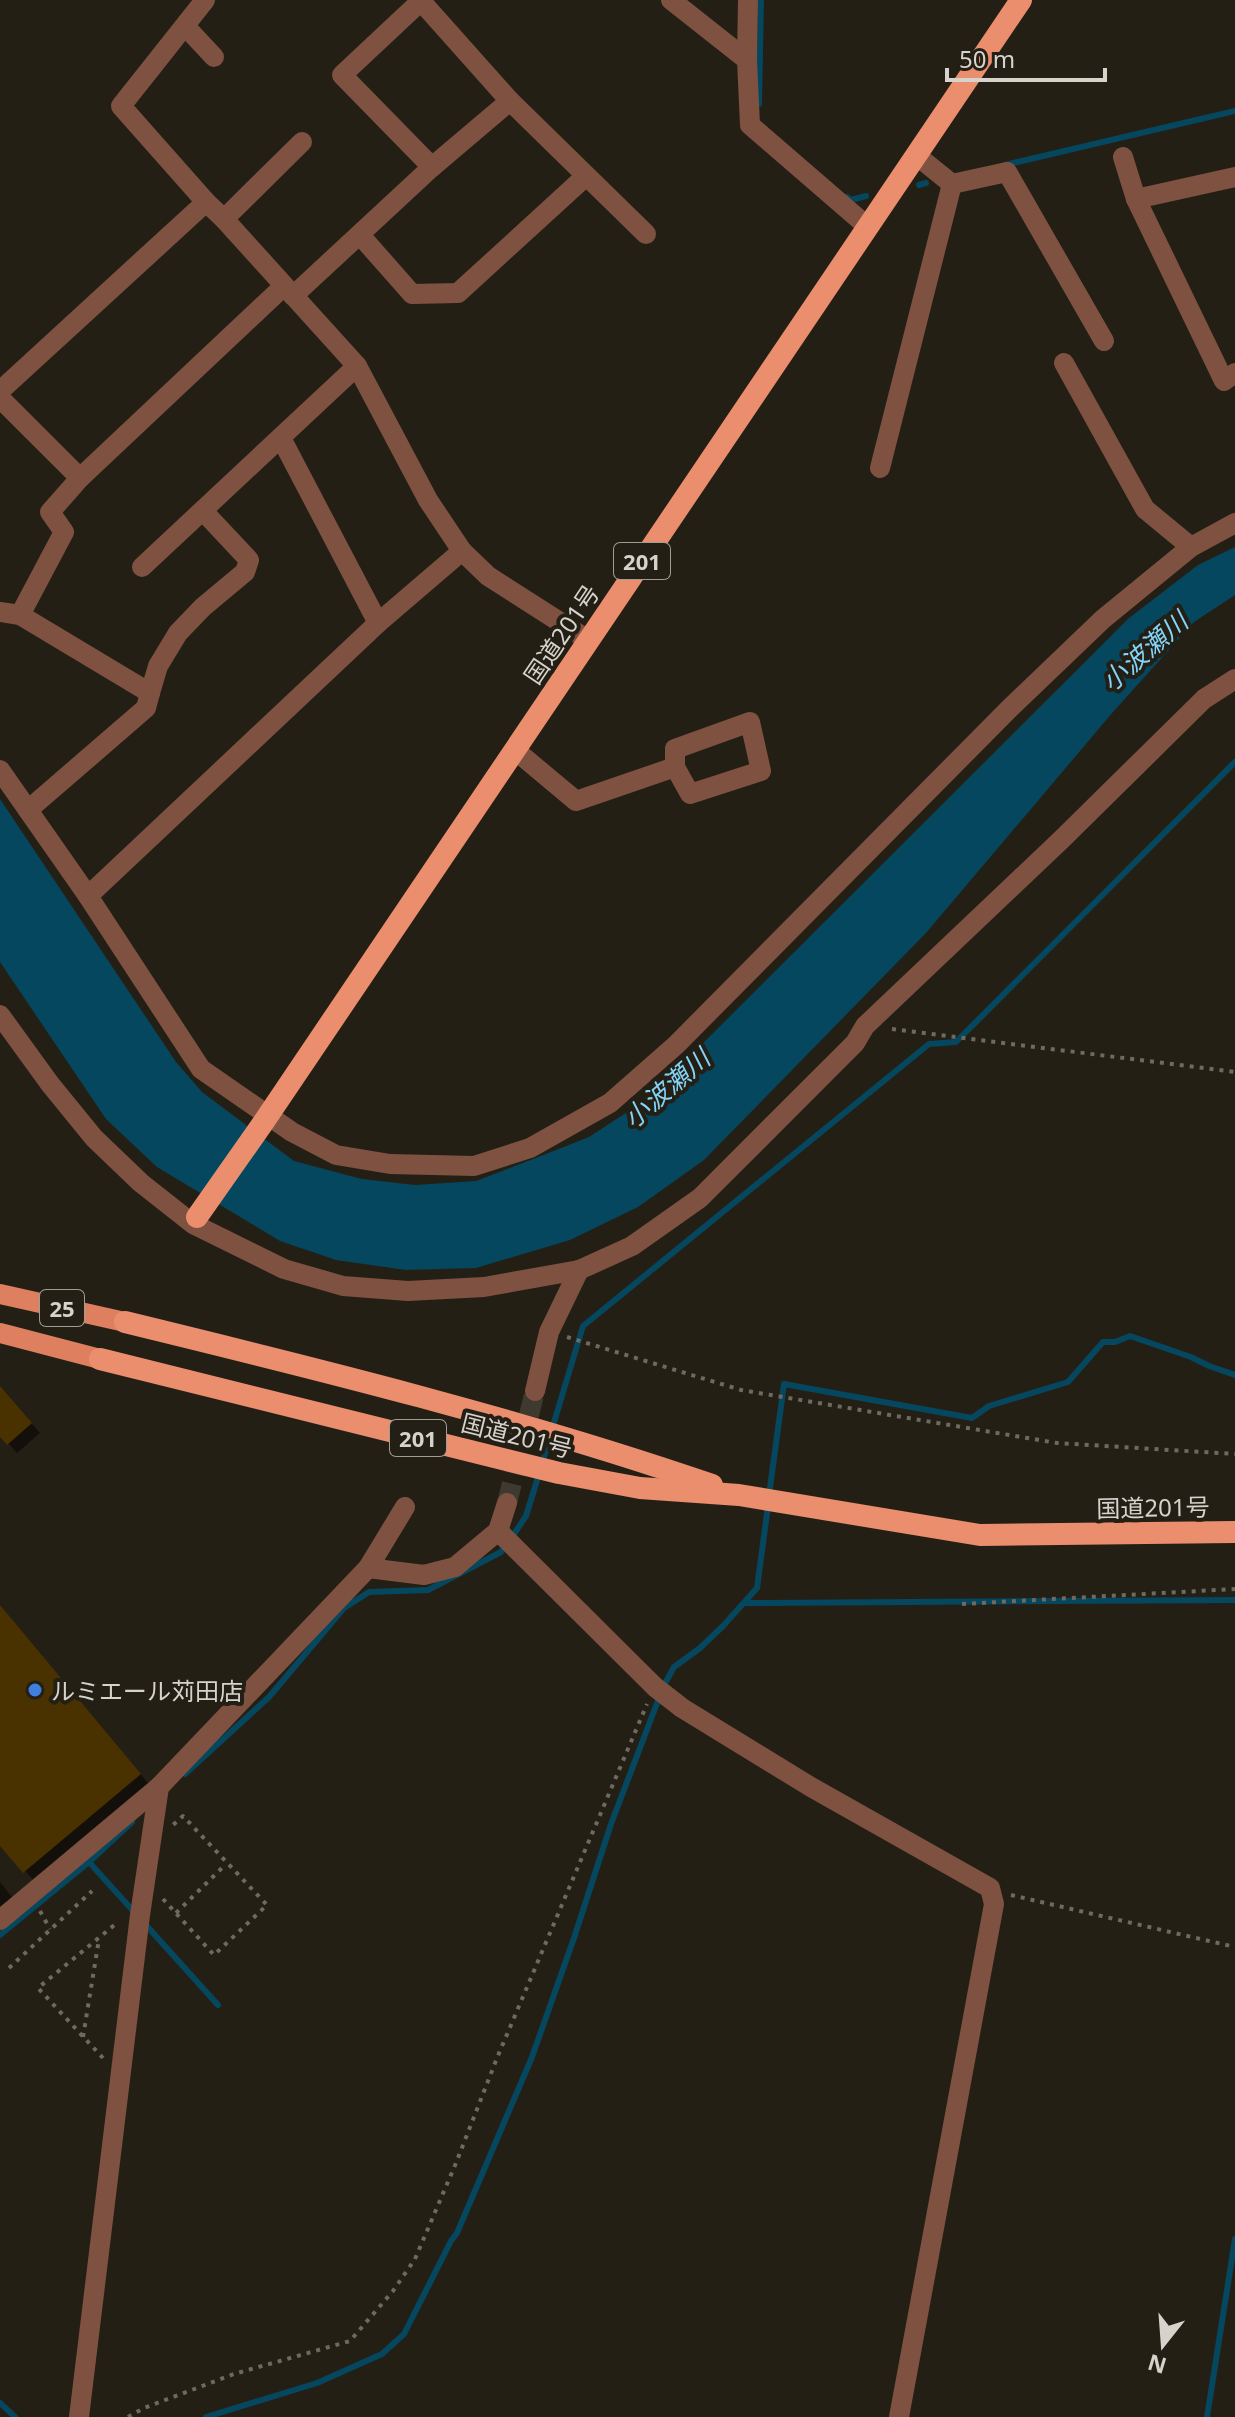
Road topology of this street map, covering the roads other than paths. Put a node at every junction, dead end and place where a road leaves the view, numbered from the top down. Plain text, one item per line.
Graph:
1 (205, 0) edge
2 (420, 0) edge
3 (671, 0) edge
4 (748, 0) edge
5 (1021, 0) edge
6 (185, 26) junction
7 (214, 57) dead end
8 (747, 60) junction
9 (510, 101) junction
10 (302, 142) dead end
11 (916, 155) junction
12 (1123, 157) dead end
13 (432, 167) junction
14 (586, 176) junction
15 (1235, 177) edge
16 (952, 184) junction
17 (1136, 199) junction
18 (206, 202) junction
19 (224, 219) junction
20 (868, 227) junction
21 (646, 234) dead end
22 (360, 235) junction
23 (289, 291) junction
24 (1104, 341) dead end
25 (1064, 363) dead end
26 (357, 366) junction
27 (1235, 373) edge
28 (0, 391) edge
29 (0, 398) edge
30 (281, 438) junction
31 (880, 468) dead end
32 (80, 478) junction
33 (203, 511) junction
34 (1235, 523) edge
35 (1191, 547) junction
36 (462, 551) junction
37 (142, 567) dead end
38 (10, 614) edge
39 (378, 623) junction
40 (588, 640) junction
41 (1235, 679) edge
42 (150, 693) junction
43 (515, 750) junction
44 (675, 767) junction
45 (0, 770) edge
46 (28, 810) junction
47 (88, 896) junction
48 (0, 1015) edge
49 (266, 1119) junction
50 (197, 1217) dead end
51 (579, 1270) junction
52 (0, 1294) edge
53 (125, 1322) joint
54 (0, 1333) edge
55 (100, 1359) joint
56 (535, 1391) tunnel mouth
57 (739, 1495) junction
58 (507, 1503) tunnel mouth
59 (405, 1507) dead end
60 (498, 1531) junction
61 (1235, 1532) edge
62 (368, 1568) junction
63 (159, 1787) junction
64 (0, 1920) edge
65 (79, 2417) edge
66 (899, 2417) edge

1 - 6 street
2 - 9 street
2 - 13 street
3 - 8 street
4 - 8 street
5 - 11 highway, 国道201号 / 201
6 - 7 street
6 - 18 street
8 - 20 street
9 - 13 street
9 - 14 street
10 - 19 street
11 - 16 street
11 - 20 highway, 国道201号 / 201
12 - 17 street
13 - 22 street
14 - 21 street
14 - 22 street
15 - 17 street
16 - 24 street
16 - 31 street
17 - 27 street
18 - 19 street
18 - 28 street
19 - 23 street
20 - 40 highway, 国道201号 / 201
22 - 23 street
23 - 26 street
23 - 32 street
25 - 35 street
26 - 30 street
26 - 36 street
29 - 32 street
30 - 33 street
30 - 39 street
32 - 38 street
33 - 37 street
33 - 42 street
34 - 35 street
35 - 49 street
36 - 39 street
36 - 40 street
38 - 42 street
39 - 47 street
40 - 43 highway, 国道201号 / 201
41 - 51 street
42 - 46 street
43 - 44 street
43 - 49 highway, 国道201号 / 201
44 - 44 street
45 - 46 street
46 - 47 street
47 - 49 street
48 - 51 street
49 - 50 highway, 国道201号 / 201
51 - 56 street
52 - 53 main road, 25
53 - 57 highway, 国道201号 / 201
54 - 55 main road, 25
55 - 57 highway, 国道201号 / 201
57 - 61 highway, 国道201号 / 201
58 - 60 street
59 - 62 street
60 - 62 street
60 - 66 street
62 - 63 street
63 - 64 street
63 - 65 street

